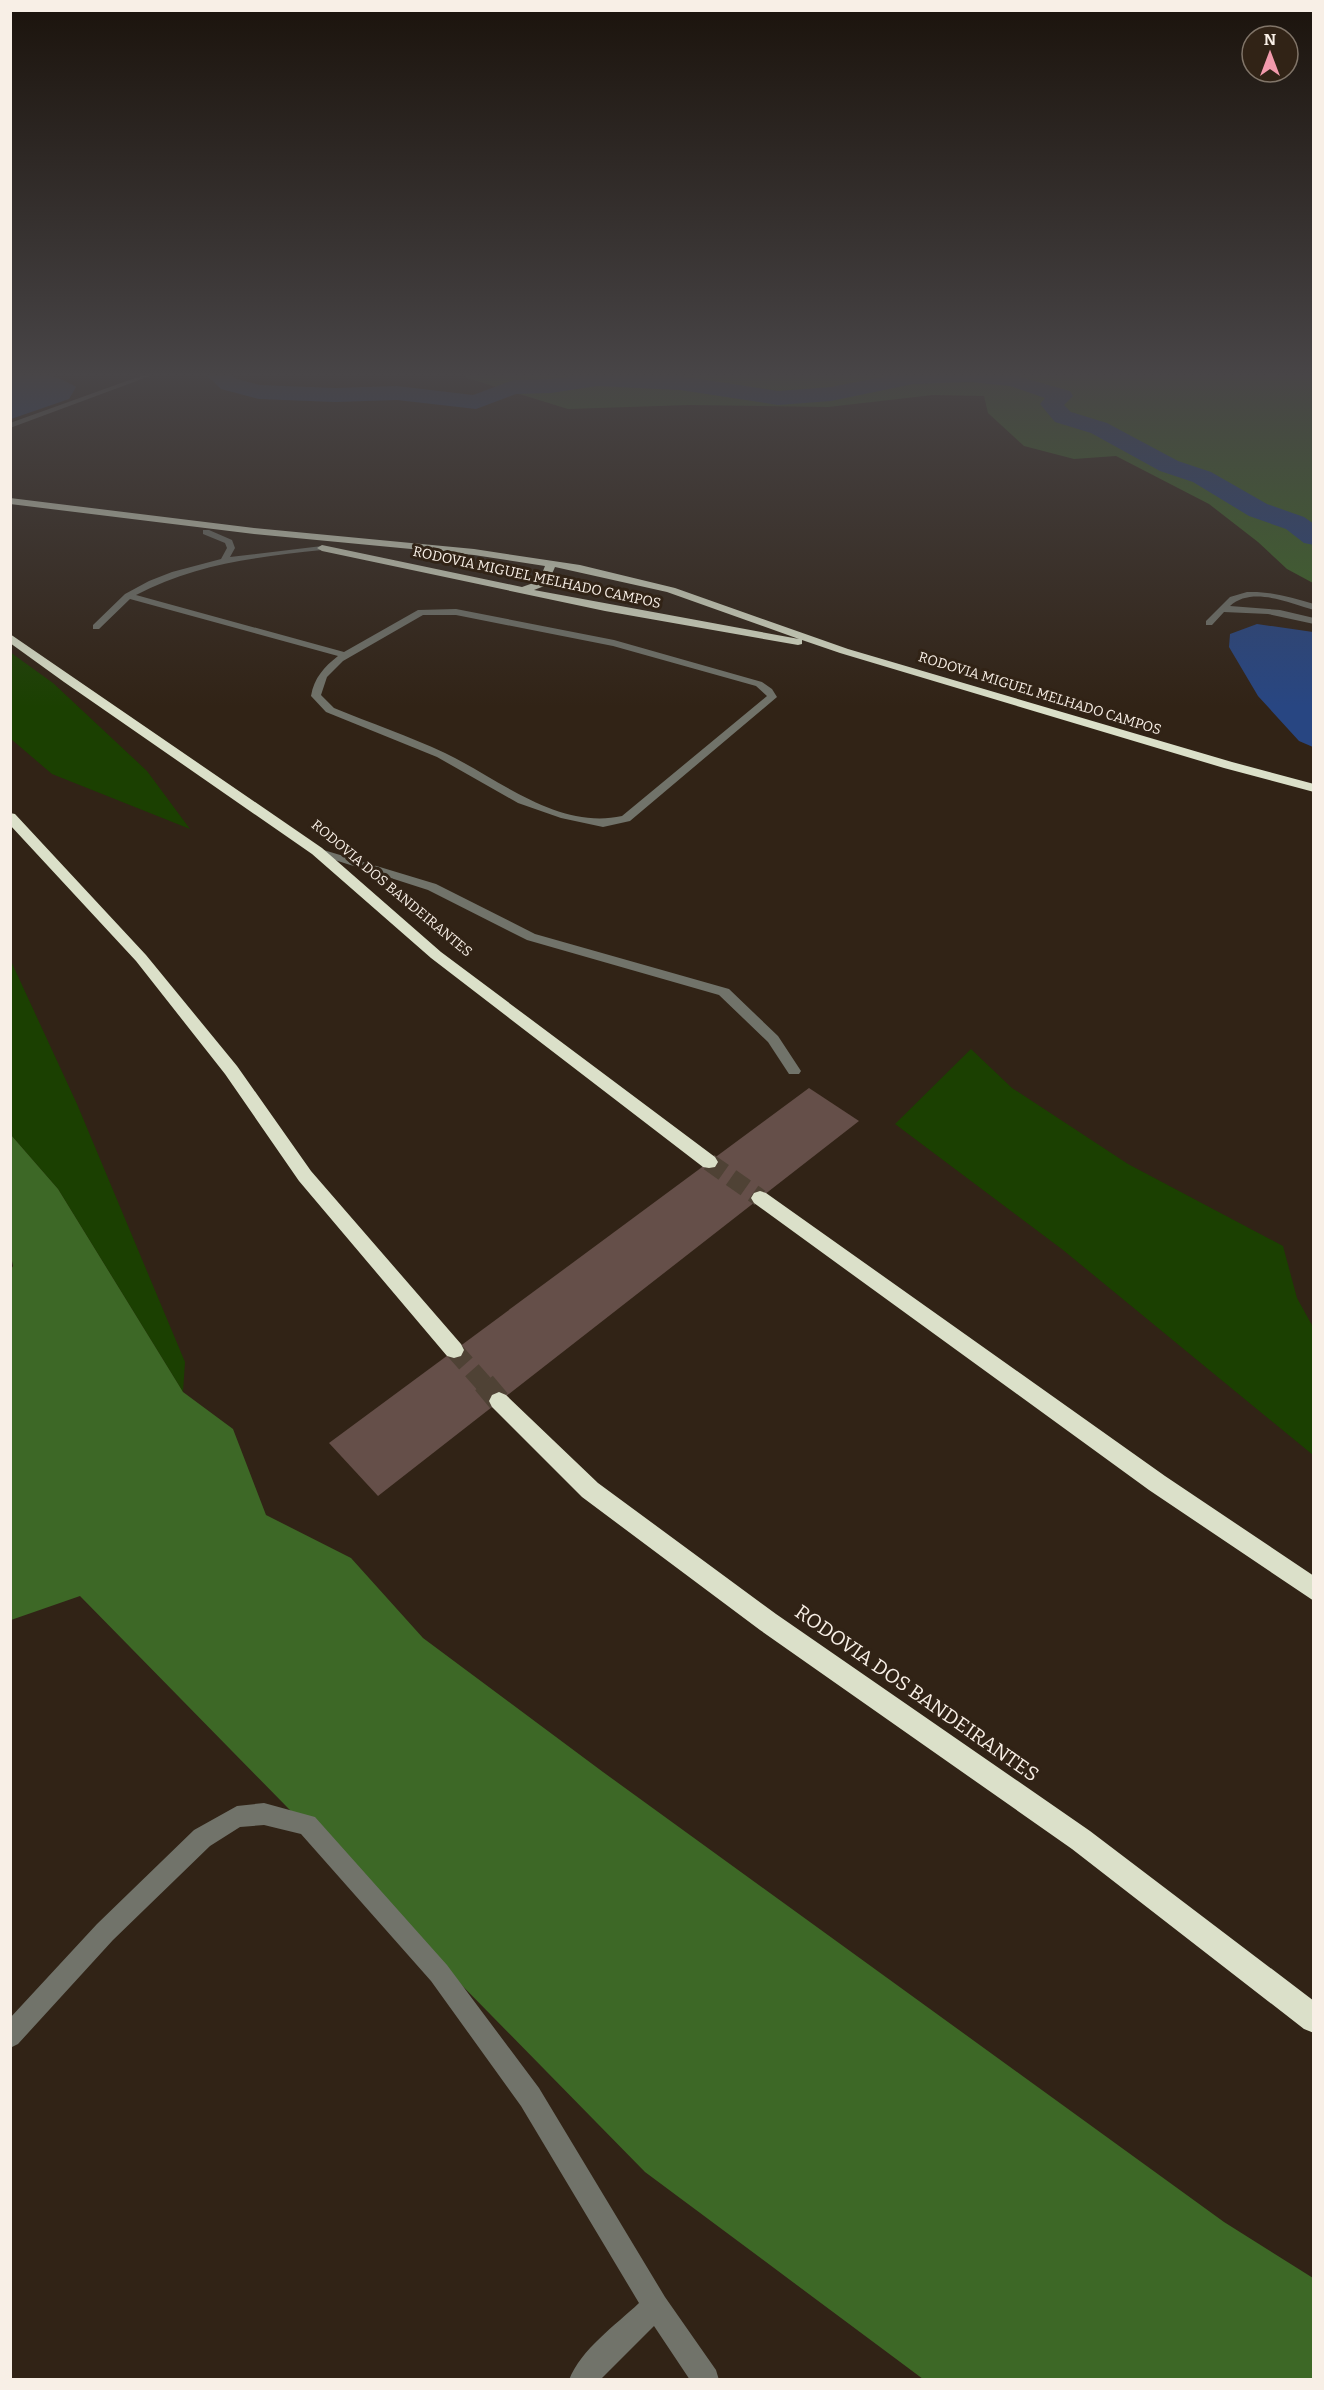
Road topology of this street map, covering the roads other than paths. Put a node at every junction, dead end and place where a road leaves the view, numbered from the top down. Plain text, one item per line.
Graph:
1 (10, 501) edge
2 (10, 510) edge
3 (206, 532) junction
4 (322, 548) junction
5 (224, 560) junction
6 (550, 562) junction
7 (519, 591) junction
8 (128, 596) junction
9 (1314, 607) edge
10 (1222, 609) junction
11 (1314, 621) edge
12 (1209, 623) dead end
13 (96, 627) dead end
14 (10, 638) edge
15 (844, 651) junction
16 (345, 655) junction
17 (1228, 765) junction
18 (1314, 788) edge
19 (1314, 794) edge
20 (10, 817) edge
21 (317, 851) junction
22 (794, 1071) dead end
23 (709, 1162) tunnel mouth
24 (760, 1198) tunnel mouth
25 (454, 1350) tunnel mouth
26 (499, 1401) tunnel mouth
27 (1314, 1590) edge
28 (1314, 2019) edge
29 (10, 2036) edge
30 (656, 2306) junction
31 (582, 2379) edge
32 (706, 2379) edge

1 - 6 highway, RODOVIA MIGUEL MELHADO CAMPOS
2 - 3 highway, RODOVIA MIGUEL MELHADO CAMPOS
3 - 4 highway, RODOVIA MIGUEL MELHADO CAMPOS
3 - 5 street
4 - 5 street
4 - 7 highway, RODOVIA MIGUEL MELHADO CAMPOS
5 - 8 street
6 - 7 highway
6 - 15 highway, RODOVIA MIGUEL MELHADO CAMPOS
7 - 15 highway, RODOVIA MIGUEL MELHADO CAMPOS
8 - 13 street
8 - 16 street
9 - 10 street
10 - 11 street
10 - 12 street
14 - 21 highway, RODOVIA DOS BANDEIRANTES
15 - 17 highway, RODOVIA MIGUEL MELHADO CAMPOS
16 - 16 street
17 - 18 highway, RODOVIA MIGUEL MELHADO CAMPOS
17 - 19 highway, RODOVIA MIGUEL MELHADO CAMPOS
20 - 25 highway
21 - 22 street
21 - 23 highway, RODOVIA DOS BANDEIRANTES
24 - 27 highway
26 - 28 highway, RODOVIA DOS BANDEIRANTES
29 - 30 street
30 - 31 street
30 - 32 street

